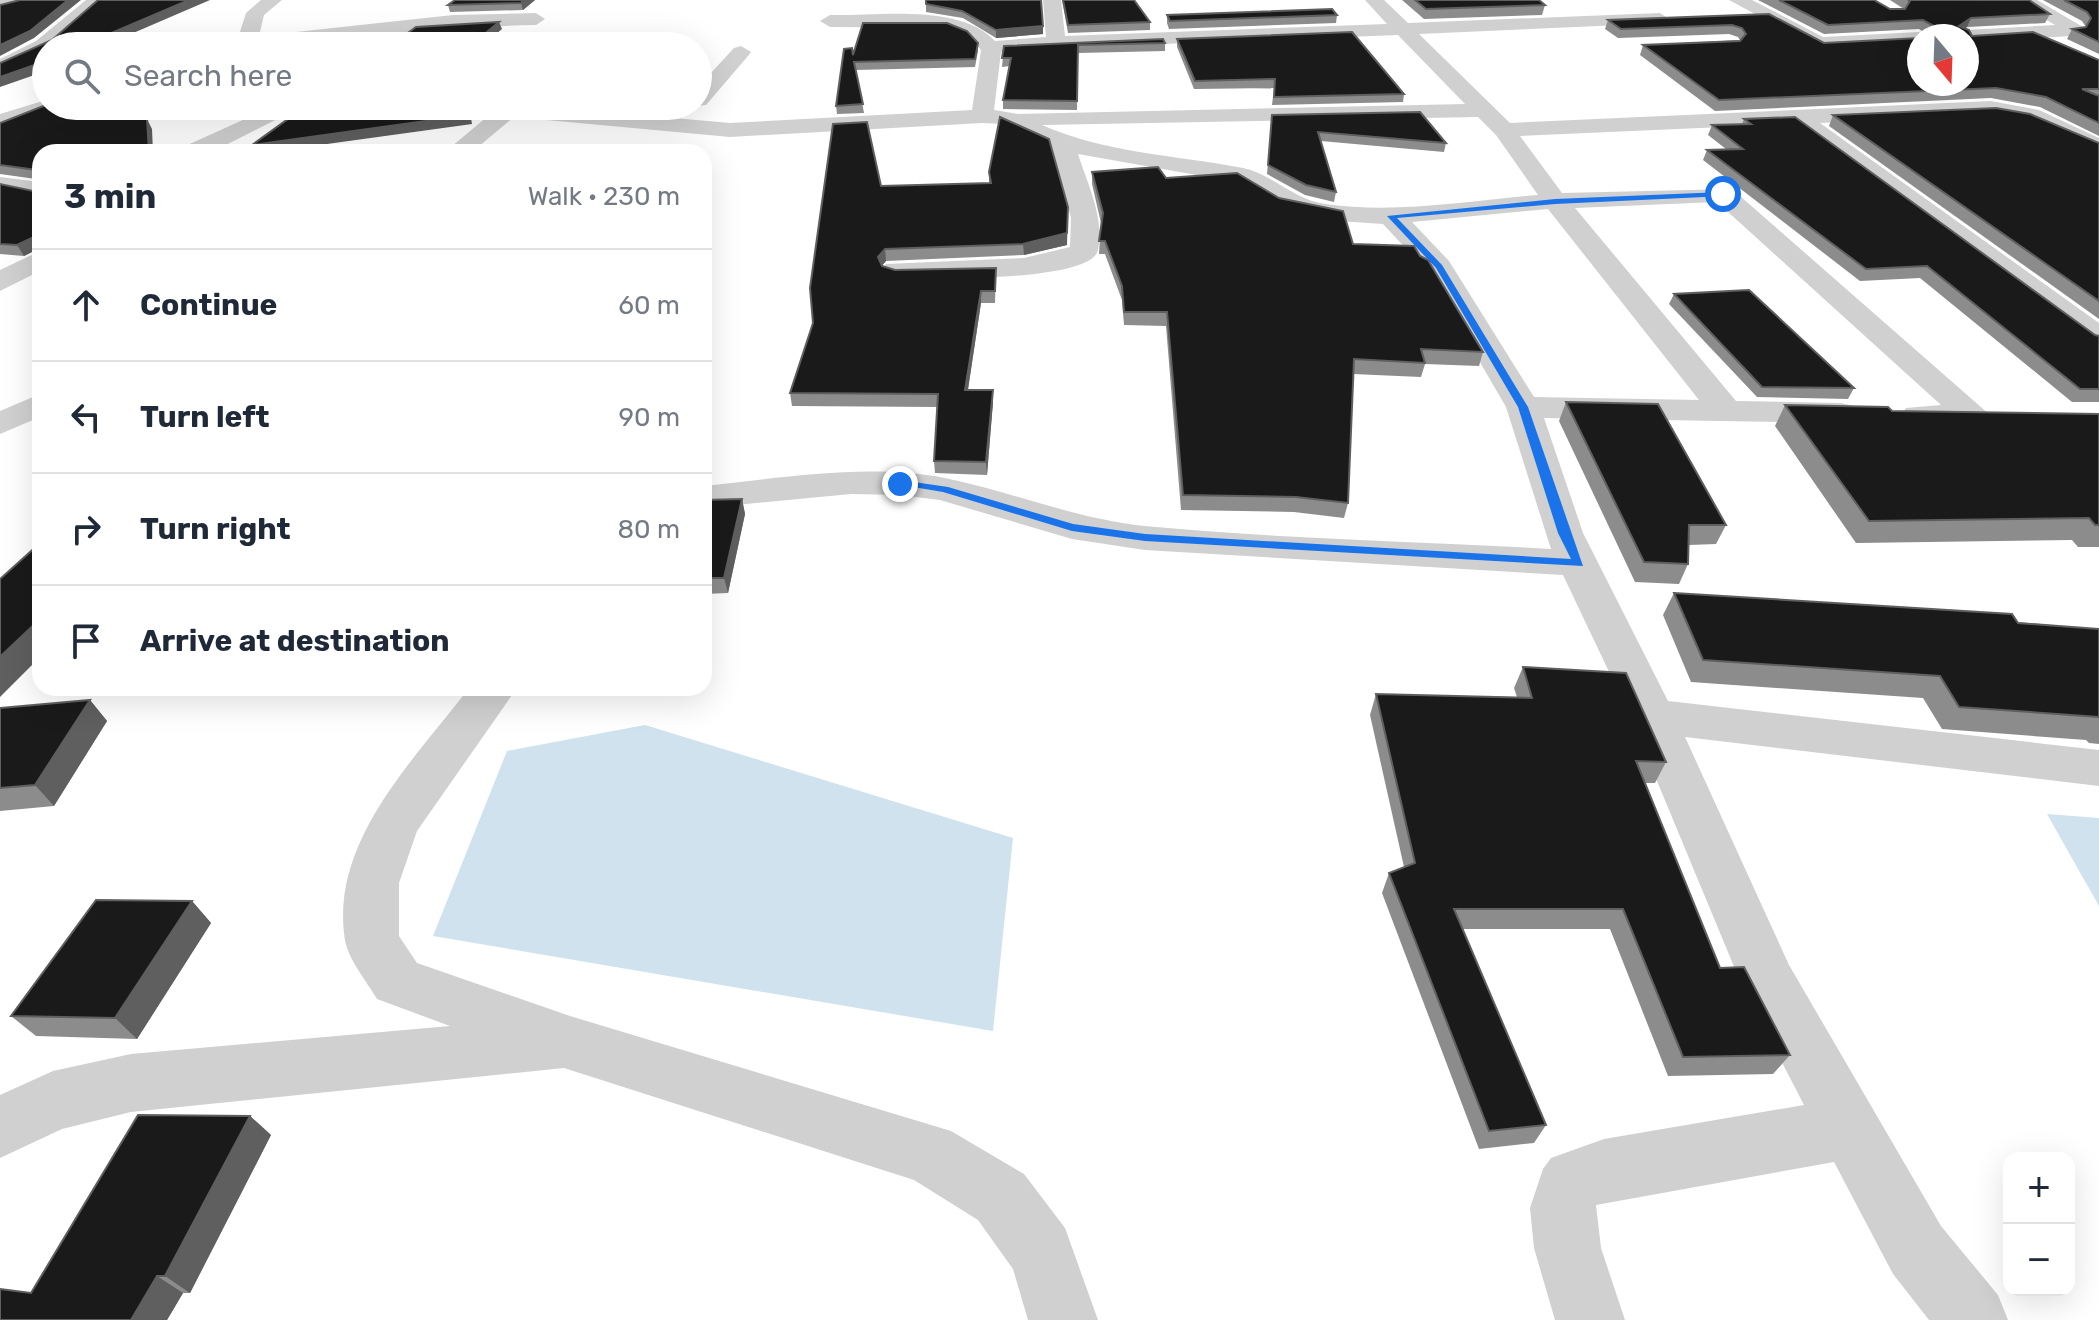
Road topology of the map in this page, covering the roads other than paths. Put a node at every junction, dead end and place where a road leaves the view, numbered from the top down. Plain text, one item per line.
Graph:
1 (20, 0) edge
2 (97, 0) edge
3 (273, 0) edge
4 (551, 0) edge
5 (1052, 0) edge
6 (1738, 0) edge
7 (2023, 0) edge
8 (1, 2) edge
9 (536, 19) junction
10 (1660, 19) edge
11 (830, 21) dead end
12 (1408, 23) edge
13 (59, 32) edge
14 (250, 32) edge
15 (350, 32) edge
16 (525, 32) edge
17 (2034, 33) junction
18 (1979, 35) edge
19 (1907, 39) edge
20 (1056, 40) junction
21 (991, 49) junction
22 (32, 51) edge
23 (741, 52) dead end
24 (2073, 52) edge
25 (0, 67) edge
26 (712, 84) edge
27 (32, 111) edge
28 (1795, 115) junction
29 (982, 116) junction
30 (2084, 116) edge
31 (1008, 118) junction
32 (2039, 118) junction
33 (262, 120) edge
34 (491, 120) edge
35 (618, 120) edge
36 (680, 120) edge
37 (1492, 120) junction
38 (0, 122) edge
39 (675, 126) junction
40 (1063, 143) junction
41 (209, 144) edge
42 (466, 144) edge
43 (2099, 147) edge
44 (0, 185) edge
45 (32, 189) edge
46 (1555, 201) junction
47 (1391, 216) junction
48 (32, 264) edge
49 (896, 270) edge
50 (0, 282) edge
51 (2099, 338) edge
52 (1523, 407) junction
53 (32, 408) edge
54 (1726, 411) junction
55 (0, 424) edge
56 (712, 496) edge
57 (1579, 563) junction
58 (488, 696) edge
59 (1653, 716) junction
60 (2099, 768) edge
61 (570, 1043) junction
62 (0, 1127) edge
63 (1850, 1128) junction
64 (1063, 1320) edge
65 (1590, 1320) edge
66 (1973, 1320) edge

1 - 8 street
2 - 13 street
3 - 14 street
4 - 9 street
5 - 20 street
6 - 19 street
7 - 17 street
9 - 15 street
9 - 16 street
10 - 12 street
11 - 21 street
12 - 20 street
12 - 37 street
17 - 18 street
17 - 24 street
20 - 21 street
21 - 29 street
22 - 25 street
23 - 26 street
27 - 38 street
28 - 32 street
28 - 37 street
28 - 51 street
29 - 31 street
29 - 39 street
30 - 32 street
31 - 37 street
31 - 40 street
32 - 43 street
33 - 41 street
34 - 42 street
35 - 39 street
36 - 39 street
37 - 46 street
40 - 47 street
40 - 49 street
44 - 45 street
46 - 47 street
46 - 54 street
46 - 54 street
47 - 52 street
48 - 50 street
52 - 54 street
52 - 57 street
53 - 55 street
56 - 57 street
57 - 59 street
58 - 61 street
59 - 60 street
59 - 63 street
61 - 62 street
61 - 64 street
63 - 65 street
63 - 66 street

